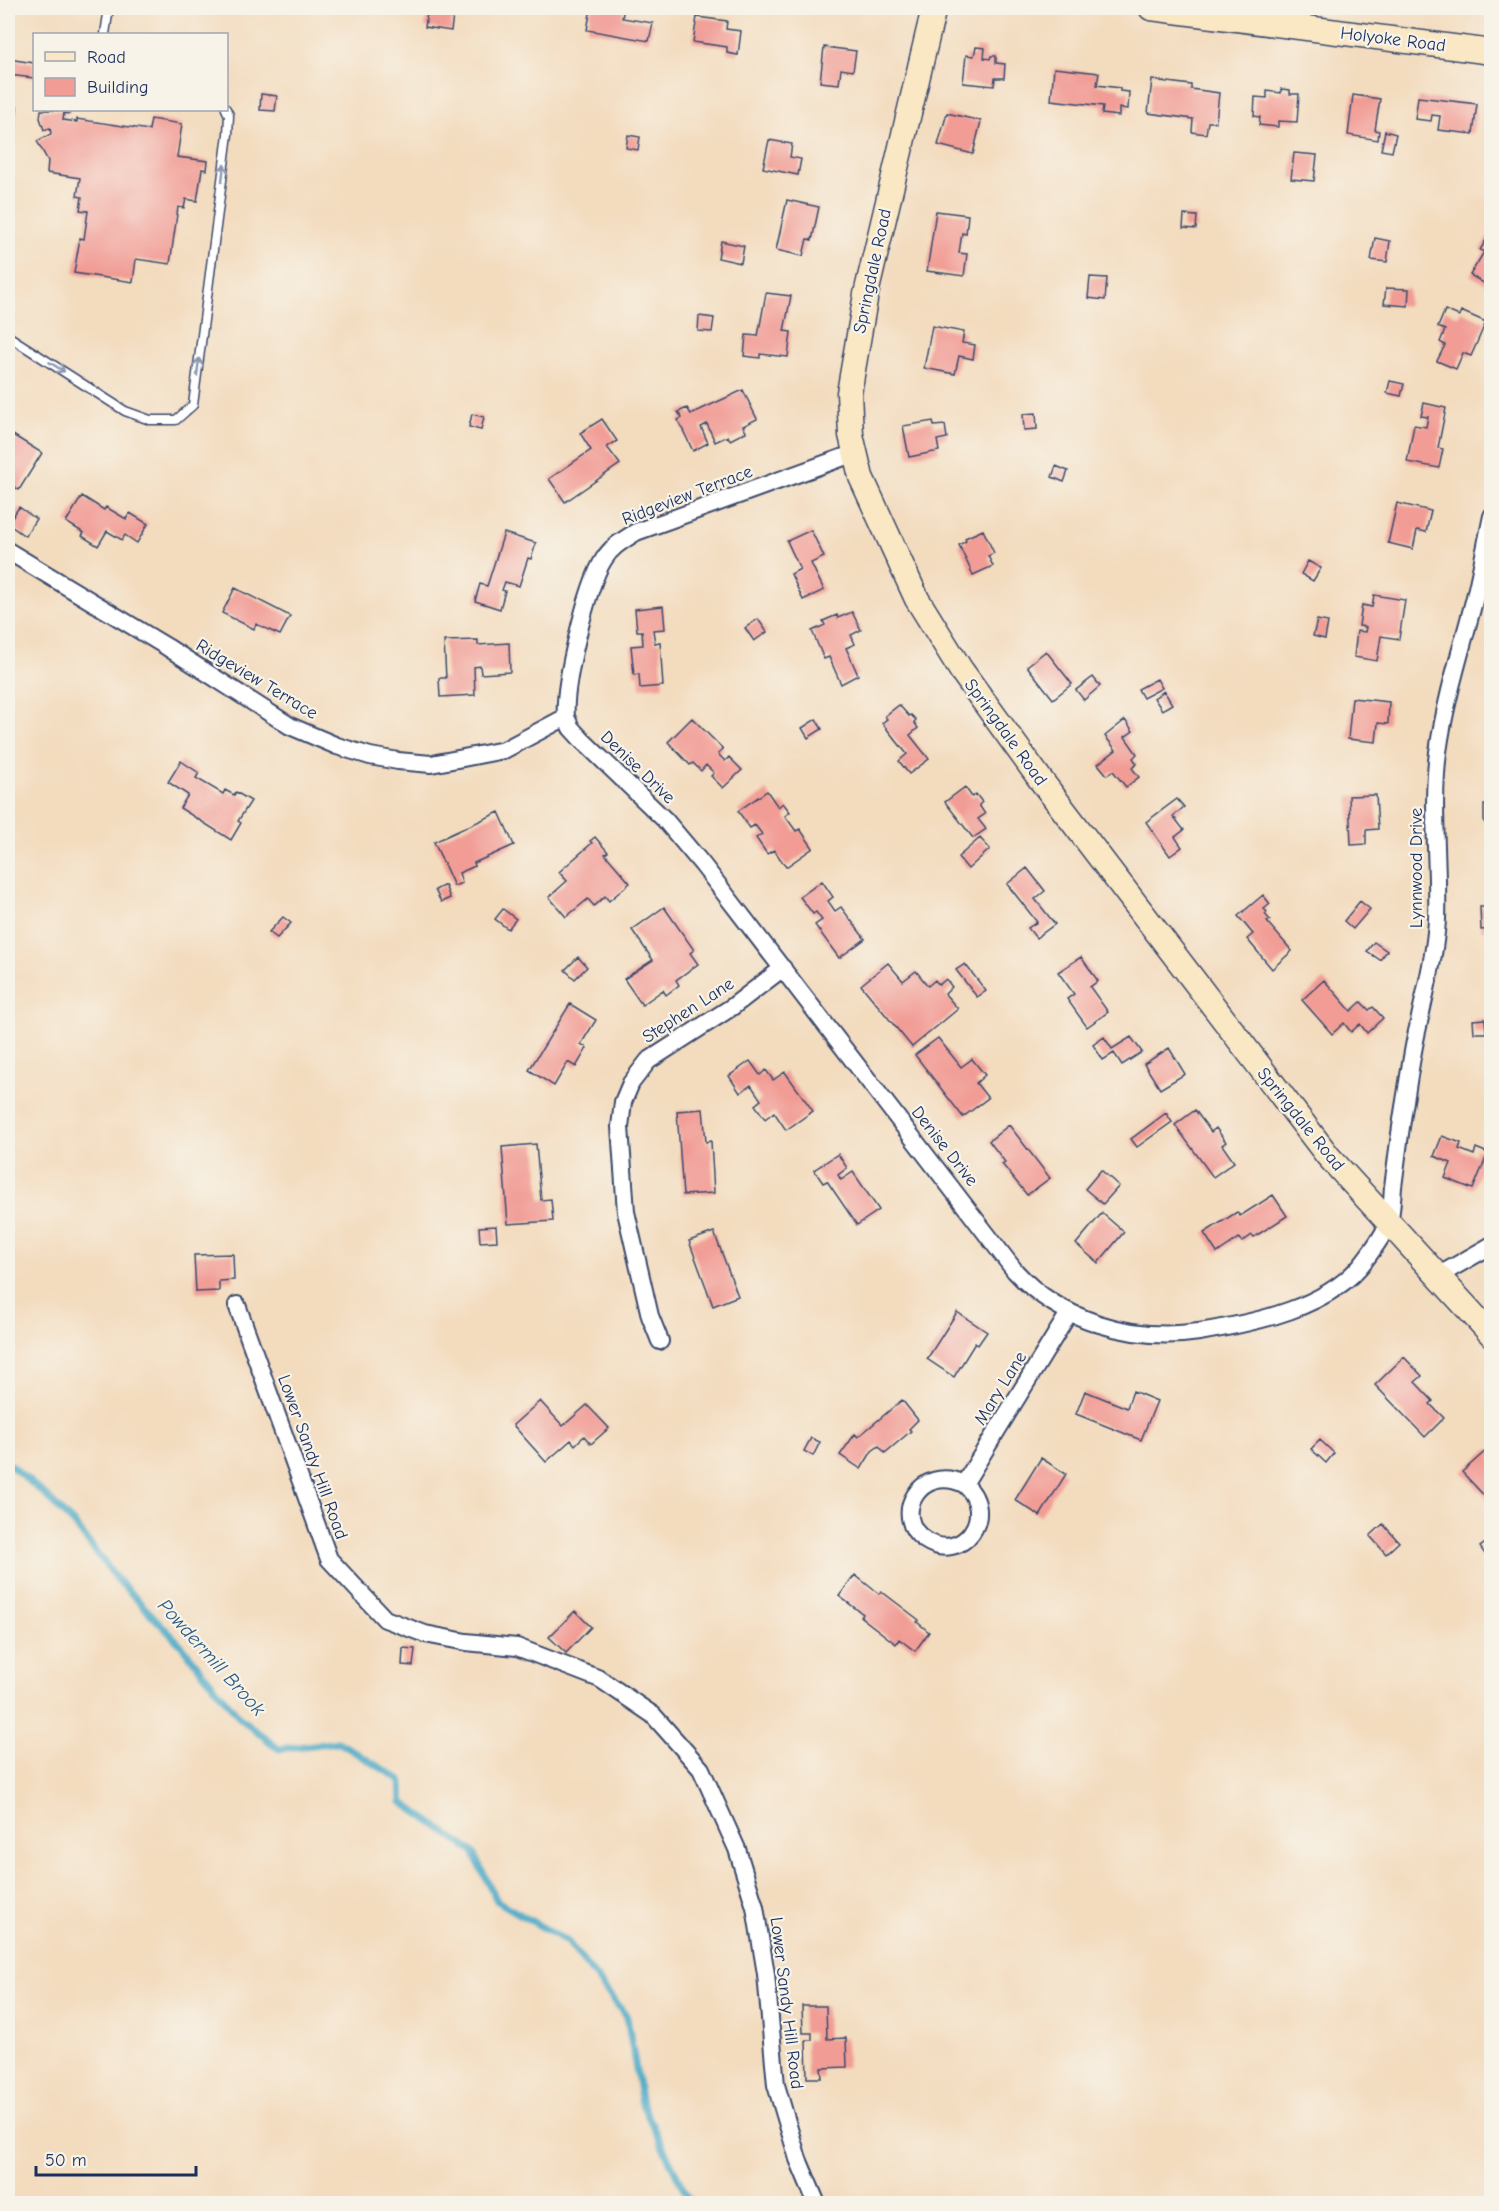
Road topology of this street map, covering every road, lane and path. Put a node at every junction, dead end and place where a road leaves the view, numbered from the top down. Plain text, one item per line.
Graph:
1 (109, 8) edge
2 (933, 8) edge
3 (1151, 8) edge
4 (105, 33) edge
5 (1491, 52) edge
6 (227, 111) edge
7 (8, 336) edge
8 (855, 453) junction
9 (1491, 516) edge
10 (8, 551) edge
11 (566, 717) junction
12 (783, 968) junction
13 (1389, 1222) junction
14 (1491, 1245) edge
15 (1438, 1276) junction
16 (237, 1305) dead end
17 (1069, 1314) junction
18 (1491, 1335) edge
19 (660, 1341) dead end
20 (964, 1484) junction
21 (817, 2204) edge

1 - 4 lane
2 - 8 street, Springdale Road
3 - 5 street, Holyoke Road
7 -> 6 lane
8 - 11 street, Ridgeview Terrace
8 - 13 street, Springdale Road
9 - 13 street, Lynnwood Drive
10 - 11 street, Ridgeview Terrace
11 - 12 street, Denise Drive
12 - 17 street, Denise Drive
12 - 19 street, Stephen Lane
13 - 15 street, Springdale Road
13 - 17 street, Denise Drive
14 - 15 street
15 - 18 street, Springdale Road
16 - 21 street, Lower Sandy Hill Road
17 - 20 street, Mary Lane
20 - 20 street

